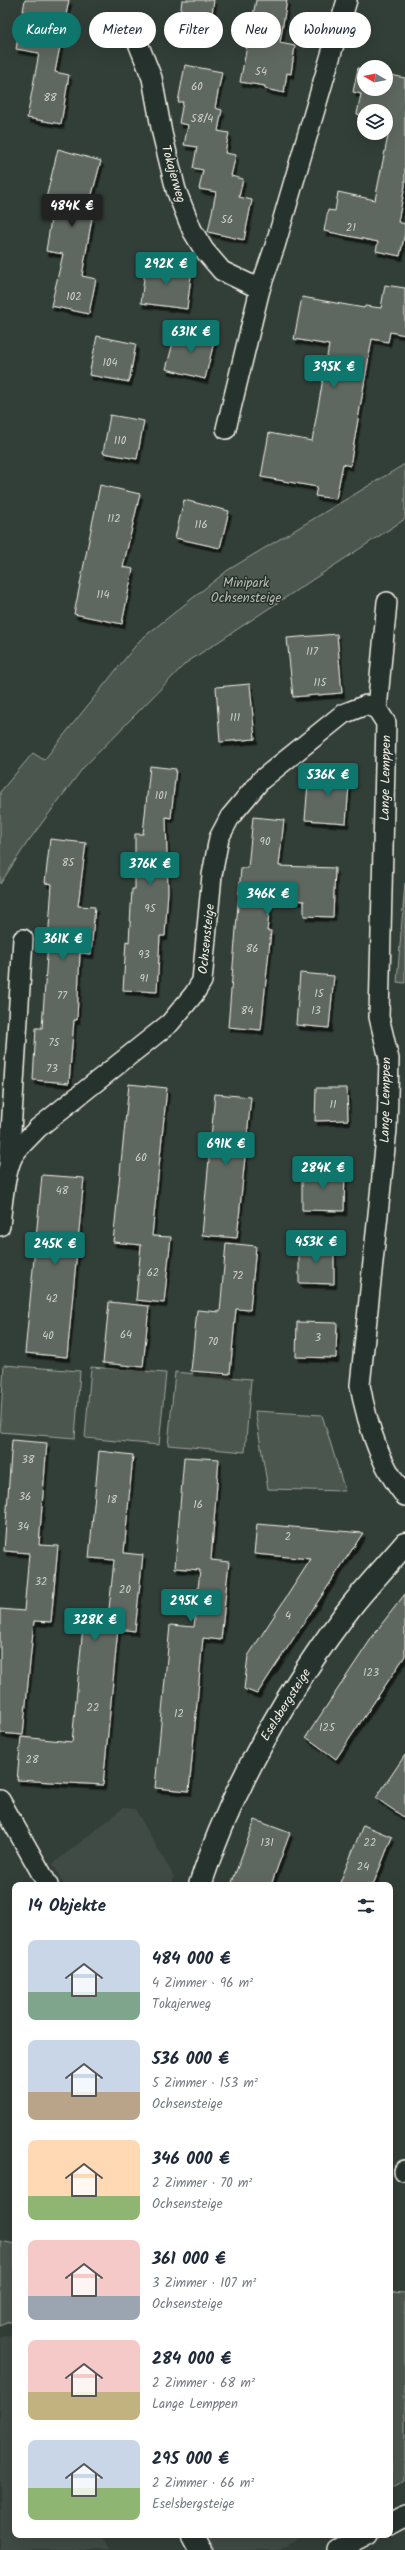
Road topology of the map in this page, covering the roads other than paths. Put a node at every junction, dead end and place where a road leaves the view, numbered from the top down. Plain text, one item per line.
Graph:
1 (347, 0) edge
2 (140, 48) edge
3 (260, 289) junction
4 (226, 429) dead end
5 (388, 602) dead end
6 (377, 709) junction
7 (23, 938) dead end
8 (9, 1169) junction
9 (0, 1226) edge
10 (405, 1496) edge
11 (405, 1544) edge
12 (0, 1800) edge
13 (46, 1882) edge
14 (201, 1882) edge
15 (405, 2516) edge
16 (393, 2522) edge
17 (362, 2538) edge
18 (339, 2550) edge

1 - 3 street
2 - 3 street, Tokajerweg
3 - 4 street
5 - 6 street
6 - 8 street, Ochsensteige
6 - 10 street, Lange Lemppen
7 - 8 street, Ochsensteige
8 - 9 street, Ochsensteige
11 - 14 street, Eselsbergsteige
12 - 13 street
15 - 16 street
17 - 18 street

